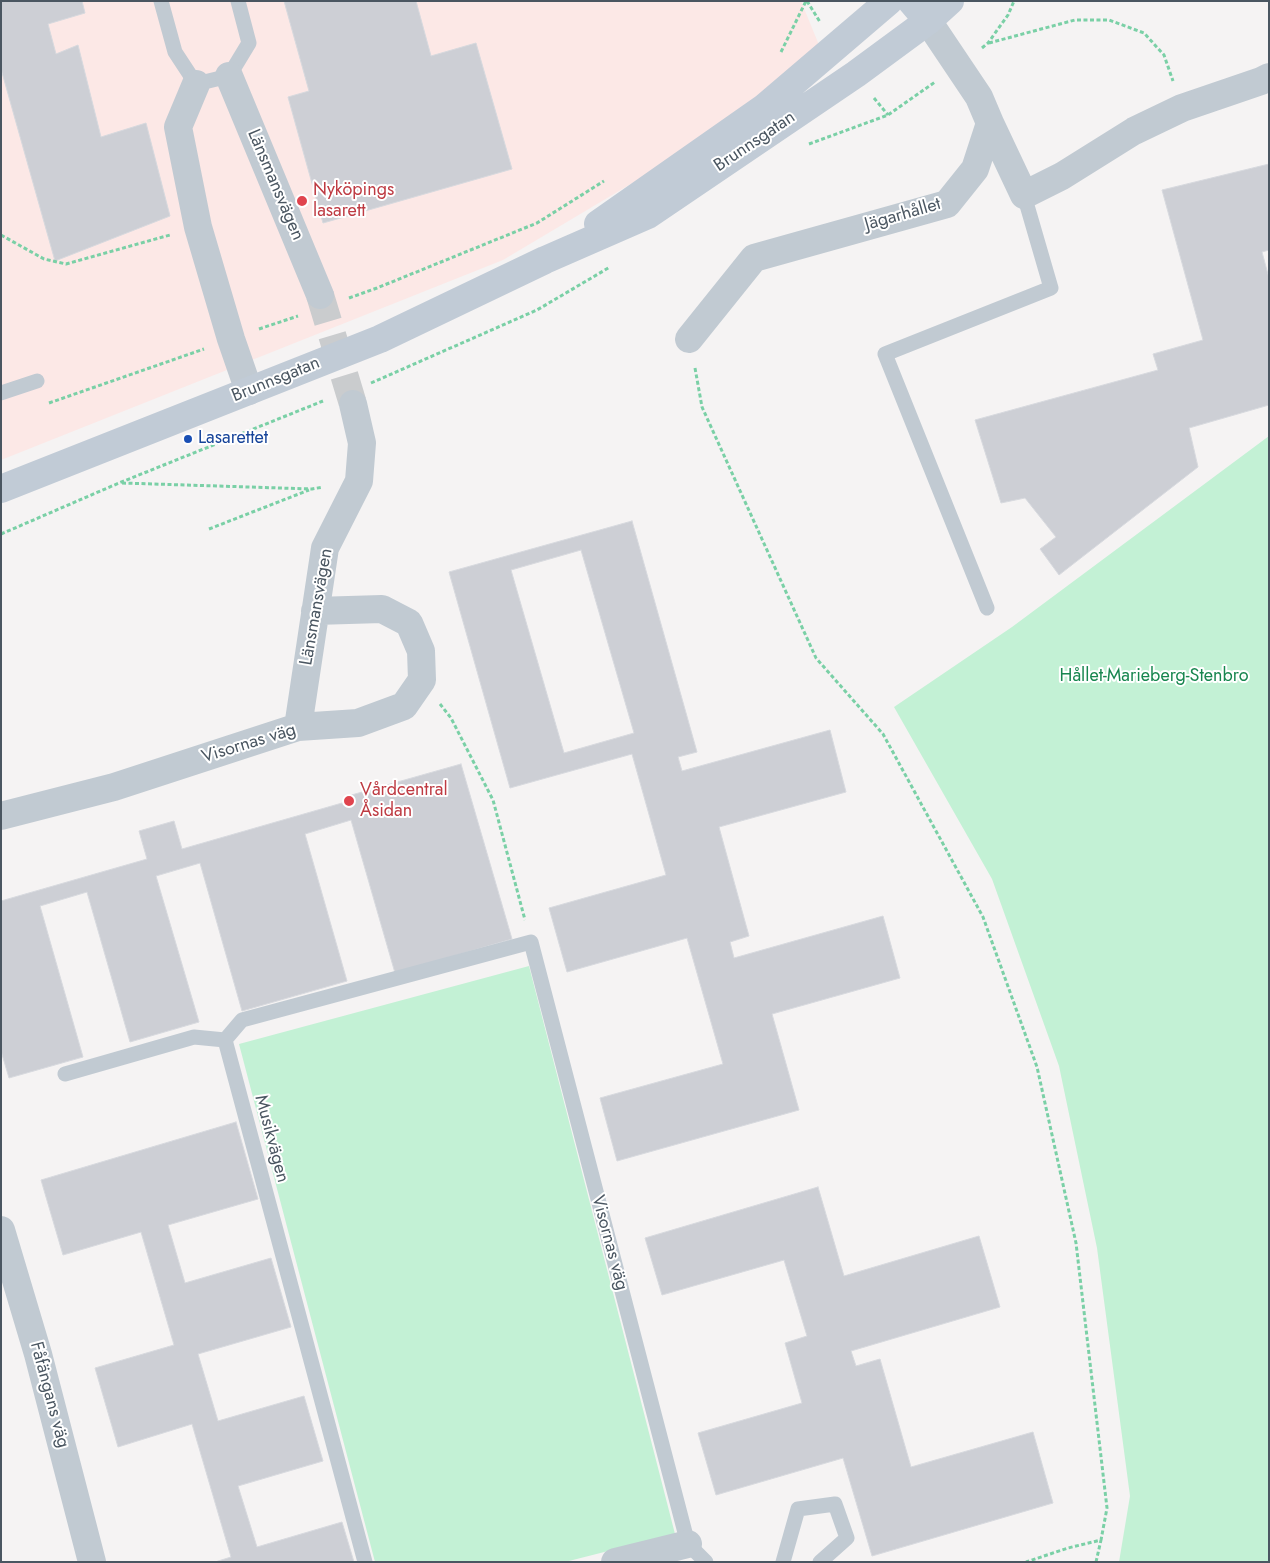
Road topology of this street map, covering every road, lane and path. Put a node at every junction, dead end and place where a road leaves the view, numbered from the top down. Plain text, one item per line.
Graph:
1 (161, 1) edge
2 (238, 1) edge
3 (806, 1) edge
4 (889, 1) edge
5 (950, 1) edge
6 (920, 11) edge
7 (988, 43) dead end
8 (778, 59) dead end
9 (230, 76) junction
10 (1269, 77) edge
11 (196, 84) junction
12 (1182, 108) junction
13 (990, 124) junction
14 (604, 181) dead end
15 (1024, 195) junction
16 (198, 227) junction
17 (1, 235) edge
18 (545, 260) junction
19 (322, 303) junction
20 (231, 339) junction
21 (689, 339) joint
22 (37, 381) dead end
23 (249, 391) junction
24 (1, 393) edge
25 (47, 403) dead end
26 (353, 404) tunnel mouth
27 (359, 481) junction
28 (119, 483) dead end
29 (1, 488) edge
30 (312, 489) junction
31 (209, 529) dead end
32 (987, 608) dead end
33 (316, 611) junction
34 (422, 680) junction
35 (298, 727) junction
36 (1, 816) edge
37 (531, 942) junction
38 (225, 1040) junction
39 (65, 1074) dead end
40 (1, 1230) edge
41 (1101, 1540) junction
42 (697, 1553) edge
43 (92, 1562) edge
44 (365, 1562) edge
45 (615, 1562) edge
46 (783, 1562) edge
47 (820, 1562) edge
48 (1026, 1562) edge
49 (1096, 1562) edge

1 - 11 lane
2 - 9 lane
3 - 8 path
4 - 18 main road, Brunnsgatan
5 - 6 main road, Brunnsgatan
6 - 13 street
6 - 18 main road, Brunnsgatan
7 - 12 path
9 - 11 lane
9 - 19 street, Länsmansvägen
10 - 12 street
11 - 16 street
12 - 15 street
13 - 15 street
13 - 21 street, Jägarhållet
14 - 19 path
15 - 32 lane
16 - 17 path
16 - 20 street
18 - 23 main road, Brunnsgatan
19 - 20 path
20 - 23 street
20 - 25 path
21 - 41 path
22 - 24 lane
23 - 29 main road, Brunnsgatan
26 - 27 street, Länsmansvägen
27 - 30 path
27 - 33 street, Länsmansvägen
28 - 30 path
30 - 31 path
33 - 34 street
33 - 35 street, Länsmansvägen
34 - 35 street, Visornas väg
34 - 37 path
35 - 36 street, Visornas väg
37 - 38 lane
37 - 42 lane, Visornas väg
38 - 39 lane
38 - 44 lane, Musikvägen
40 - 43 street, Fåfängans väg
41 - 48 path
41 - 49 path
42 - 45 street
46 - 47 lane

